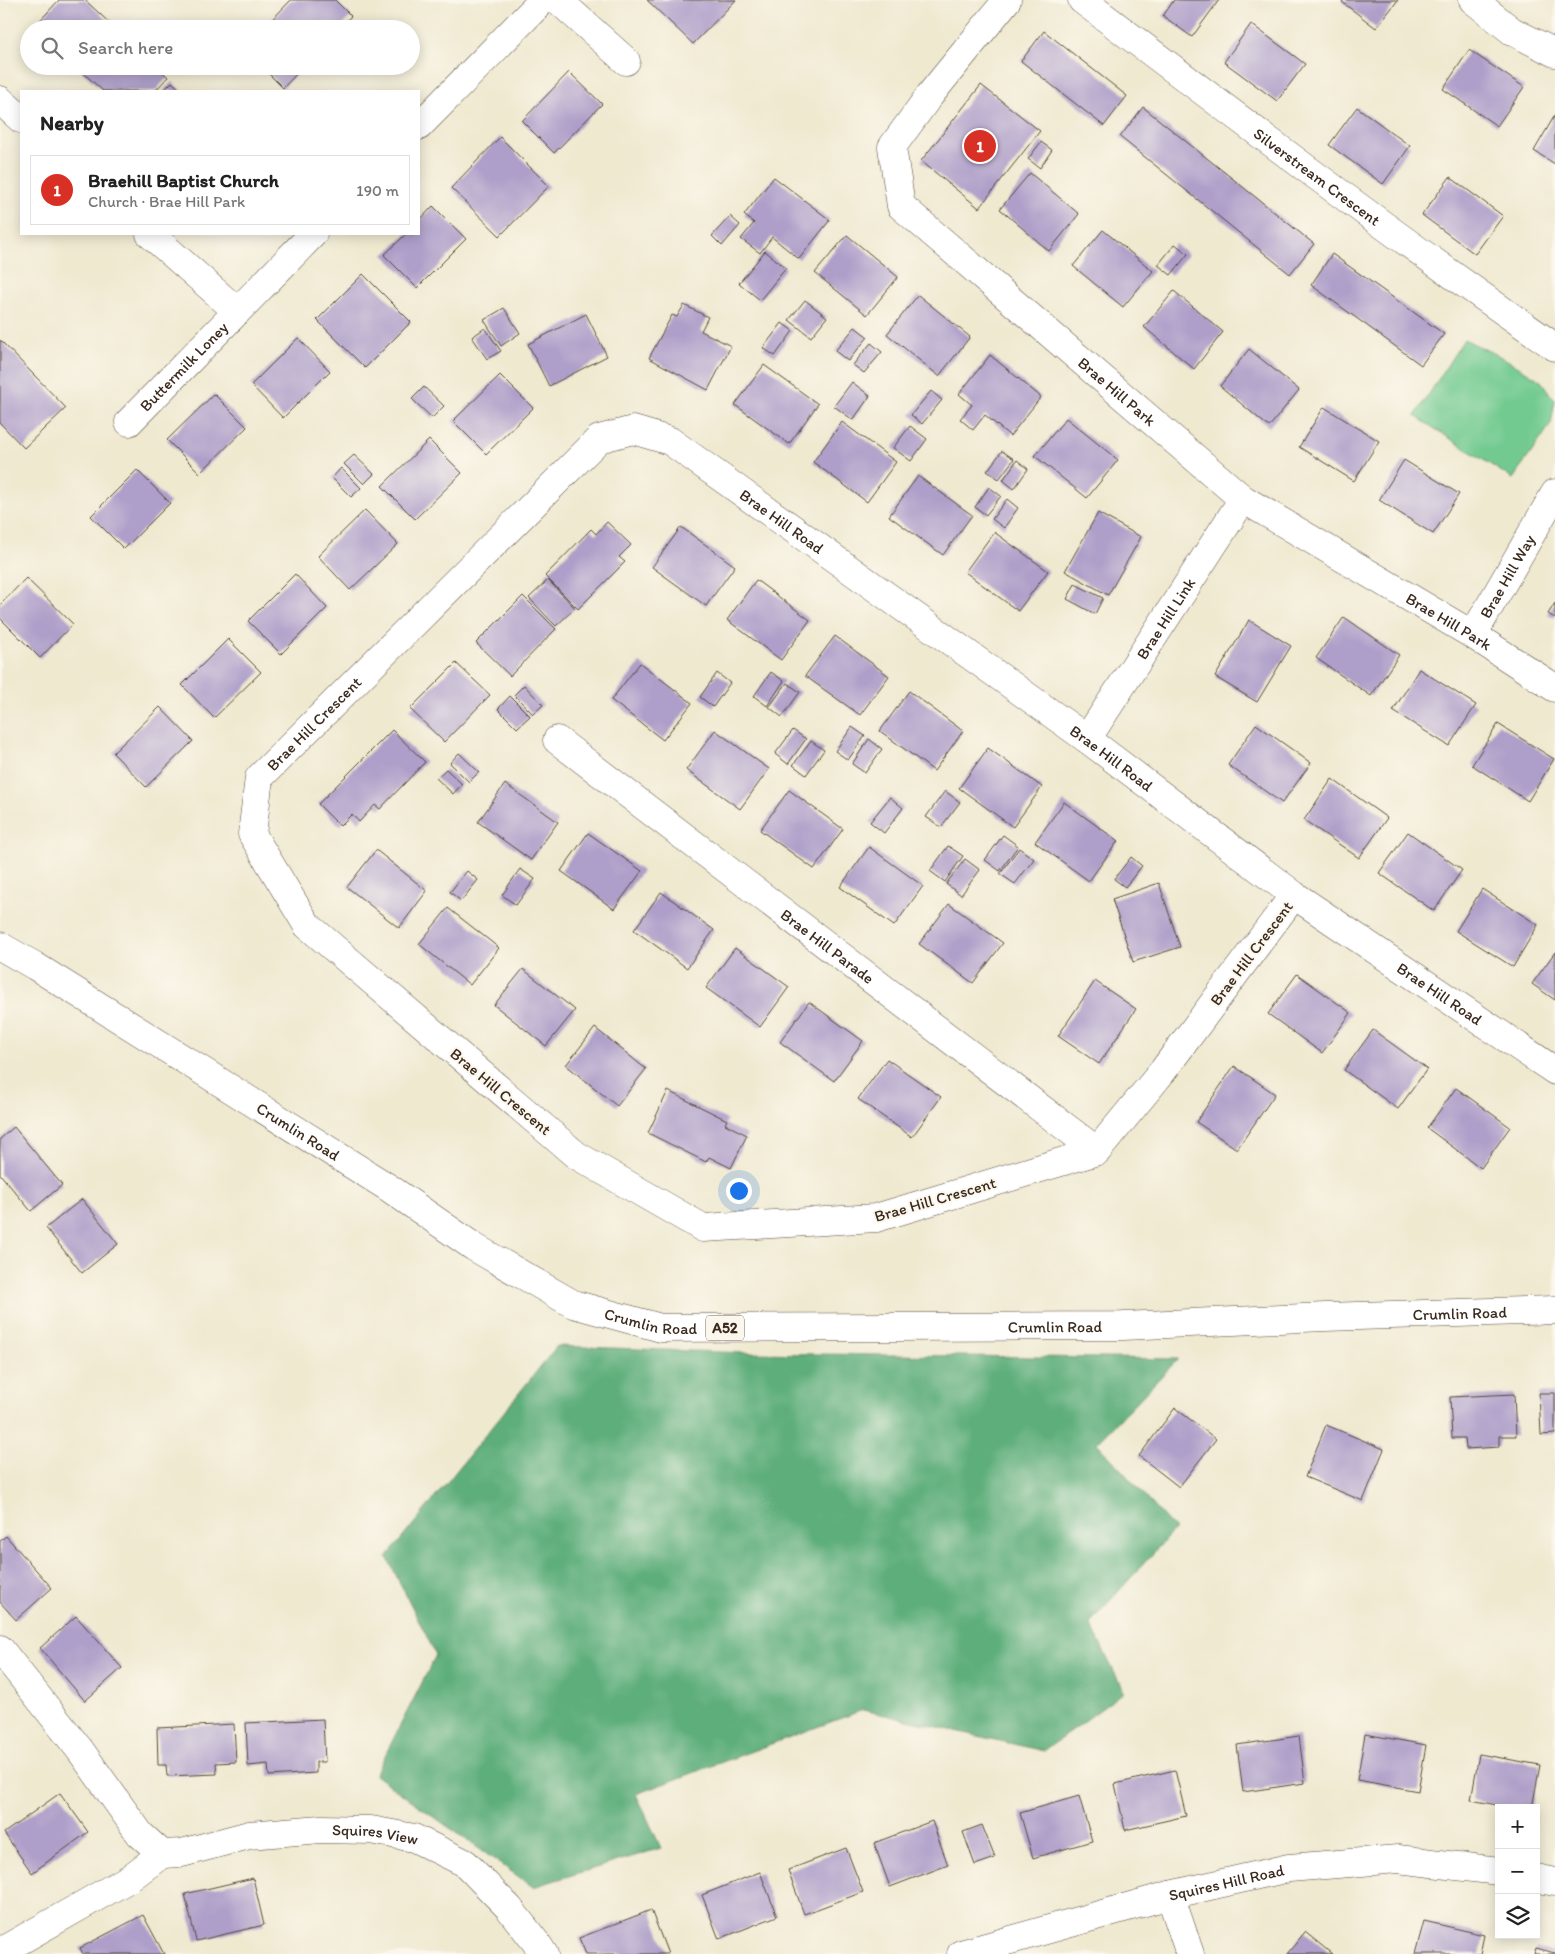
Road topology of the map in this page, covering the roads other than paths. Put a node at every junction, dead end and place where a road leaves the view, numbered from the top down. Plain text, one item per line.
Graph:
1 (543, 0) edge
2 (558, 0) edge
3 (1006, 0) edge
4 (1082, 0) edge
5 (1473, 0) edge
6 (1555, 54) edge
7 (626, 61) dead end
8 (0, 100) edge
9 (20, 117) edge
10 (420, 125) edge
11 (151, 235) edge
12 (313, 235) edge
13 (237, 312) junction
14 (1555, 348) edge
15 (129, 422) dead end
16 (670, 441) joint
17 (1555, 493) edge
18 (1243, 498) junction
19 (1473, 635) junction
20 (1555, 688) edge
21 (1087, 739) junction
22 (557, 740) dead end
23 (1294, 894) junction
24 (0, 946) edge
25 (1555, 1071) edge
26 (1097, 1151) junction
27 (1555, 1310) edge
28 (0, 1649) edge
29 (162, 1854) junction
30 (1495, 1871) edge
31 (1540, 1879) edge
32 (1555, 1882) edge
33 (1170, 1895) junction
34 (0, 1952) edge
35 (544, 1954) edge
36 (961, 1954) edge
37 (1190, 1954) edge

1 - 10 street
2 - 7 street
3 - 18 street, Brae Hill Park
4 - 14 street, Silverstream Crescent
5 - 6 street
8 - 9 street
11 - 13 street, Buttermilk Loney
12 - 13 street, Buttermilk Loney
13 - 15 street, Buttermilk Loney
16 - 21 street, Brae Hill Road
16 - 26 street, Brae Hill Crescent
17 - 19 street, Brae Hill Way
18 - 19 street, Brae Hill Park
18 - 21 street, Brae Hill Link
19 - 20 street, Brae Hill Park
21 - 23 street, Brae Hill Road
22 - 26 street, Brae Hill Parade
23 - 25 street, Brae Hill Road
23 - 26 street, Brae Hill Crescent
24 - 27 street, Crumlin Road / A52
28 - 29 street
29 - 34 street
29 - 35 street, Squires View
30 - 33 street, Squires Hill Road
31 - 32 street
33 - 36 street, Squires Hill Road
33 - 37 street

